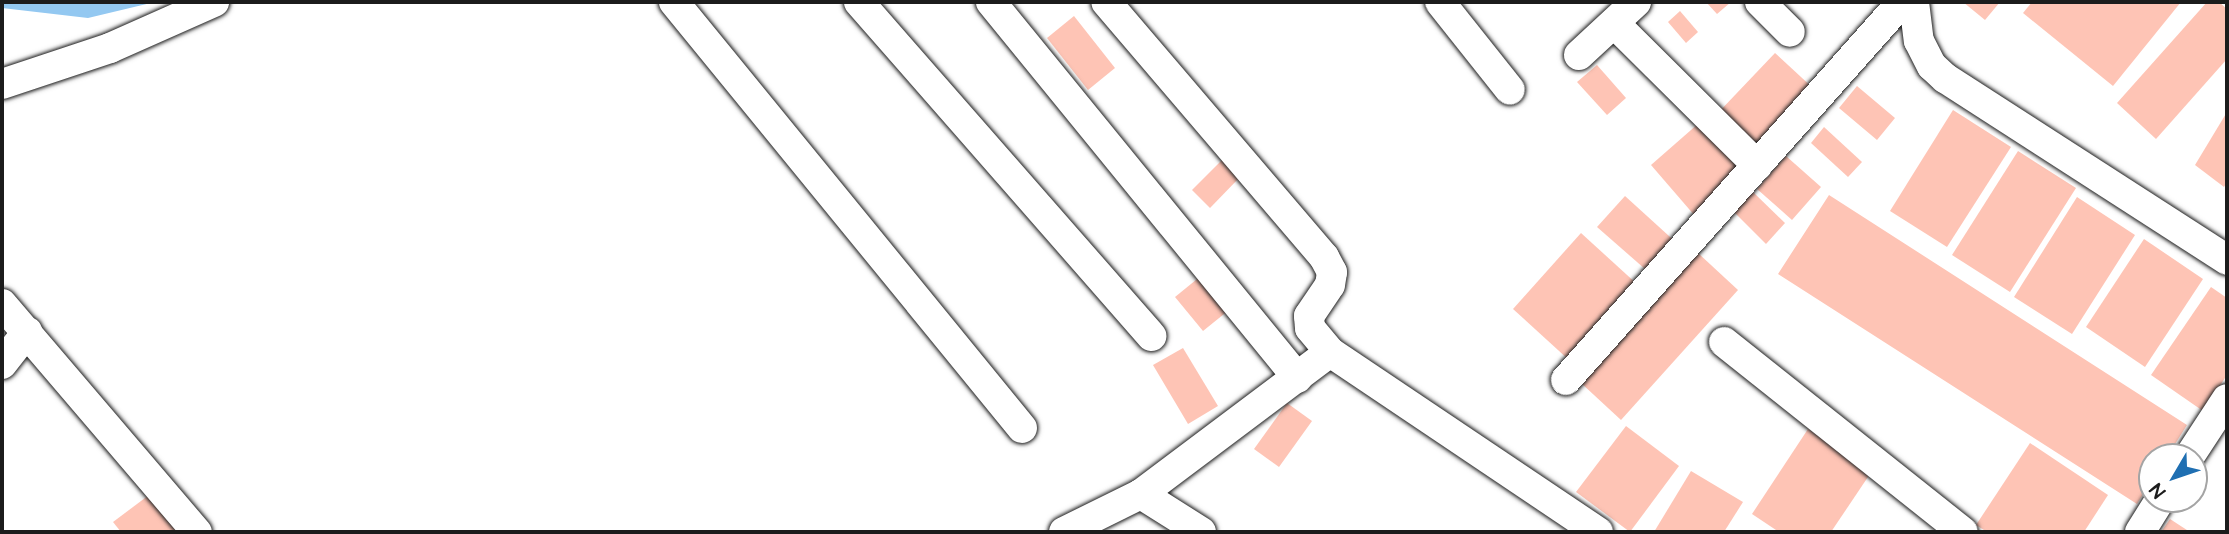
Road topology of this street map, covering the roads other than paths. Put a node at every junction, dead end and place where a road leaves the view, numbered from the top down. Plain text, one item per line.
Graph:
1 (214, 2) edge
2 (674, 2) edge
3 (859, 2) edge
4 (991, 2) edge
5 (1106, 2) edge
6 (1440, 2) edge
7 (1636, 2) edge
8 (1760, 2) edge
9 (1902, 2) edge
10 (1914, 2) edge
11 (1614, 23) junction
12 (1790, 32) dead end
13 (1579, 55) dead end
14 (2, 84) edge
15 (1510, 90) dead end
16 (1757, 165) junction
17 (2227, 260) edge
18 (2, 304) edge
19 (27, 332) junction
20 (1151, 336) dead end
21 (1724, 342) dead end
22 (1330, 352) junction
23 (2, 364) edge
24 (1298, 378) junction
25 (1566, 380) dead end
26 (2227, 399) edge
27 (1021, 428) dead end
28 (2198, 443) edge
29 (1141, 494) junction
30 (2152, 513) edge
31 (197, 532) edge
32 (1064, 532) edge
33 (1201, 532) edge
34 (1598, 532) edge
35 (1963, 532) edge
36 (2140, 532) edge

1 - 14 street
2 - 27 street
3 - 20 street
4 - 24 street
5 - 22 street
6 - 15 street
7 - 11 street
8 - 12 street
9 - 16 street
10 - 17 street
11 - 13 street
11 - 16 street
16 - 25 street
18 - 19 street
19 - 23 street
19 - 31 street
21 - 35 street
22 - 24 street
22 - 34 street
24 - 29 street
26 - 28 street
29 - 32 street
29 - 33 street
30 - 36 street

